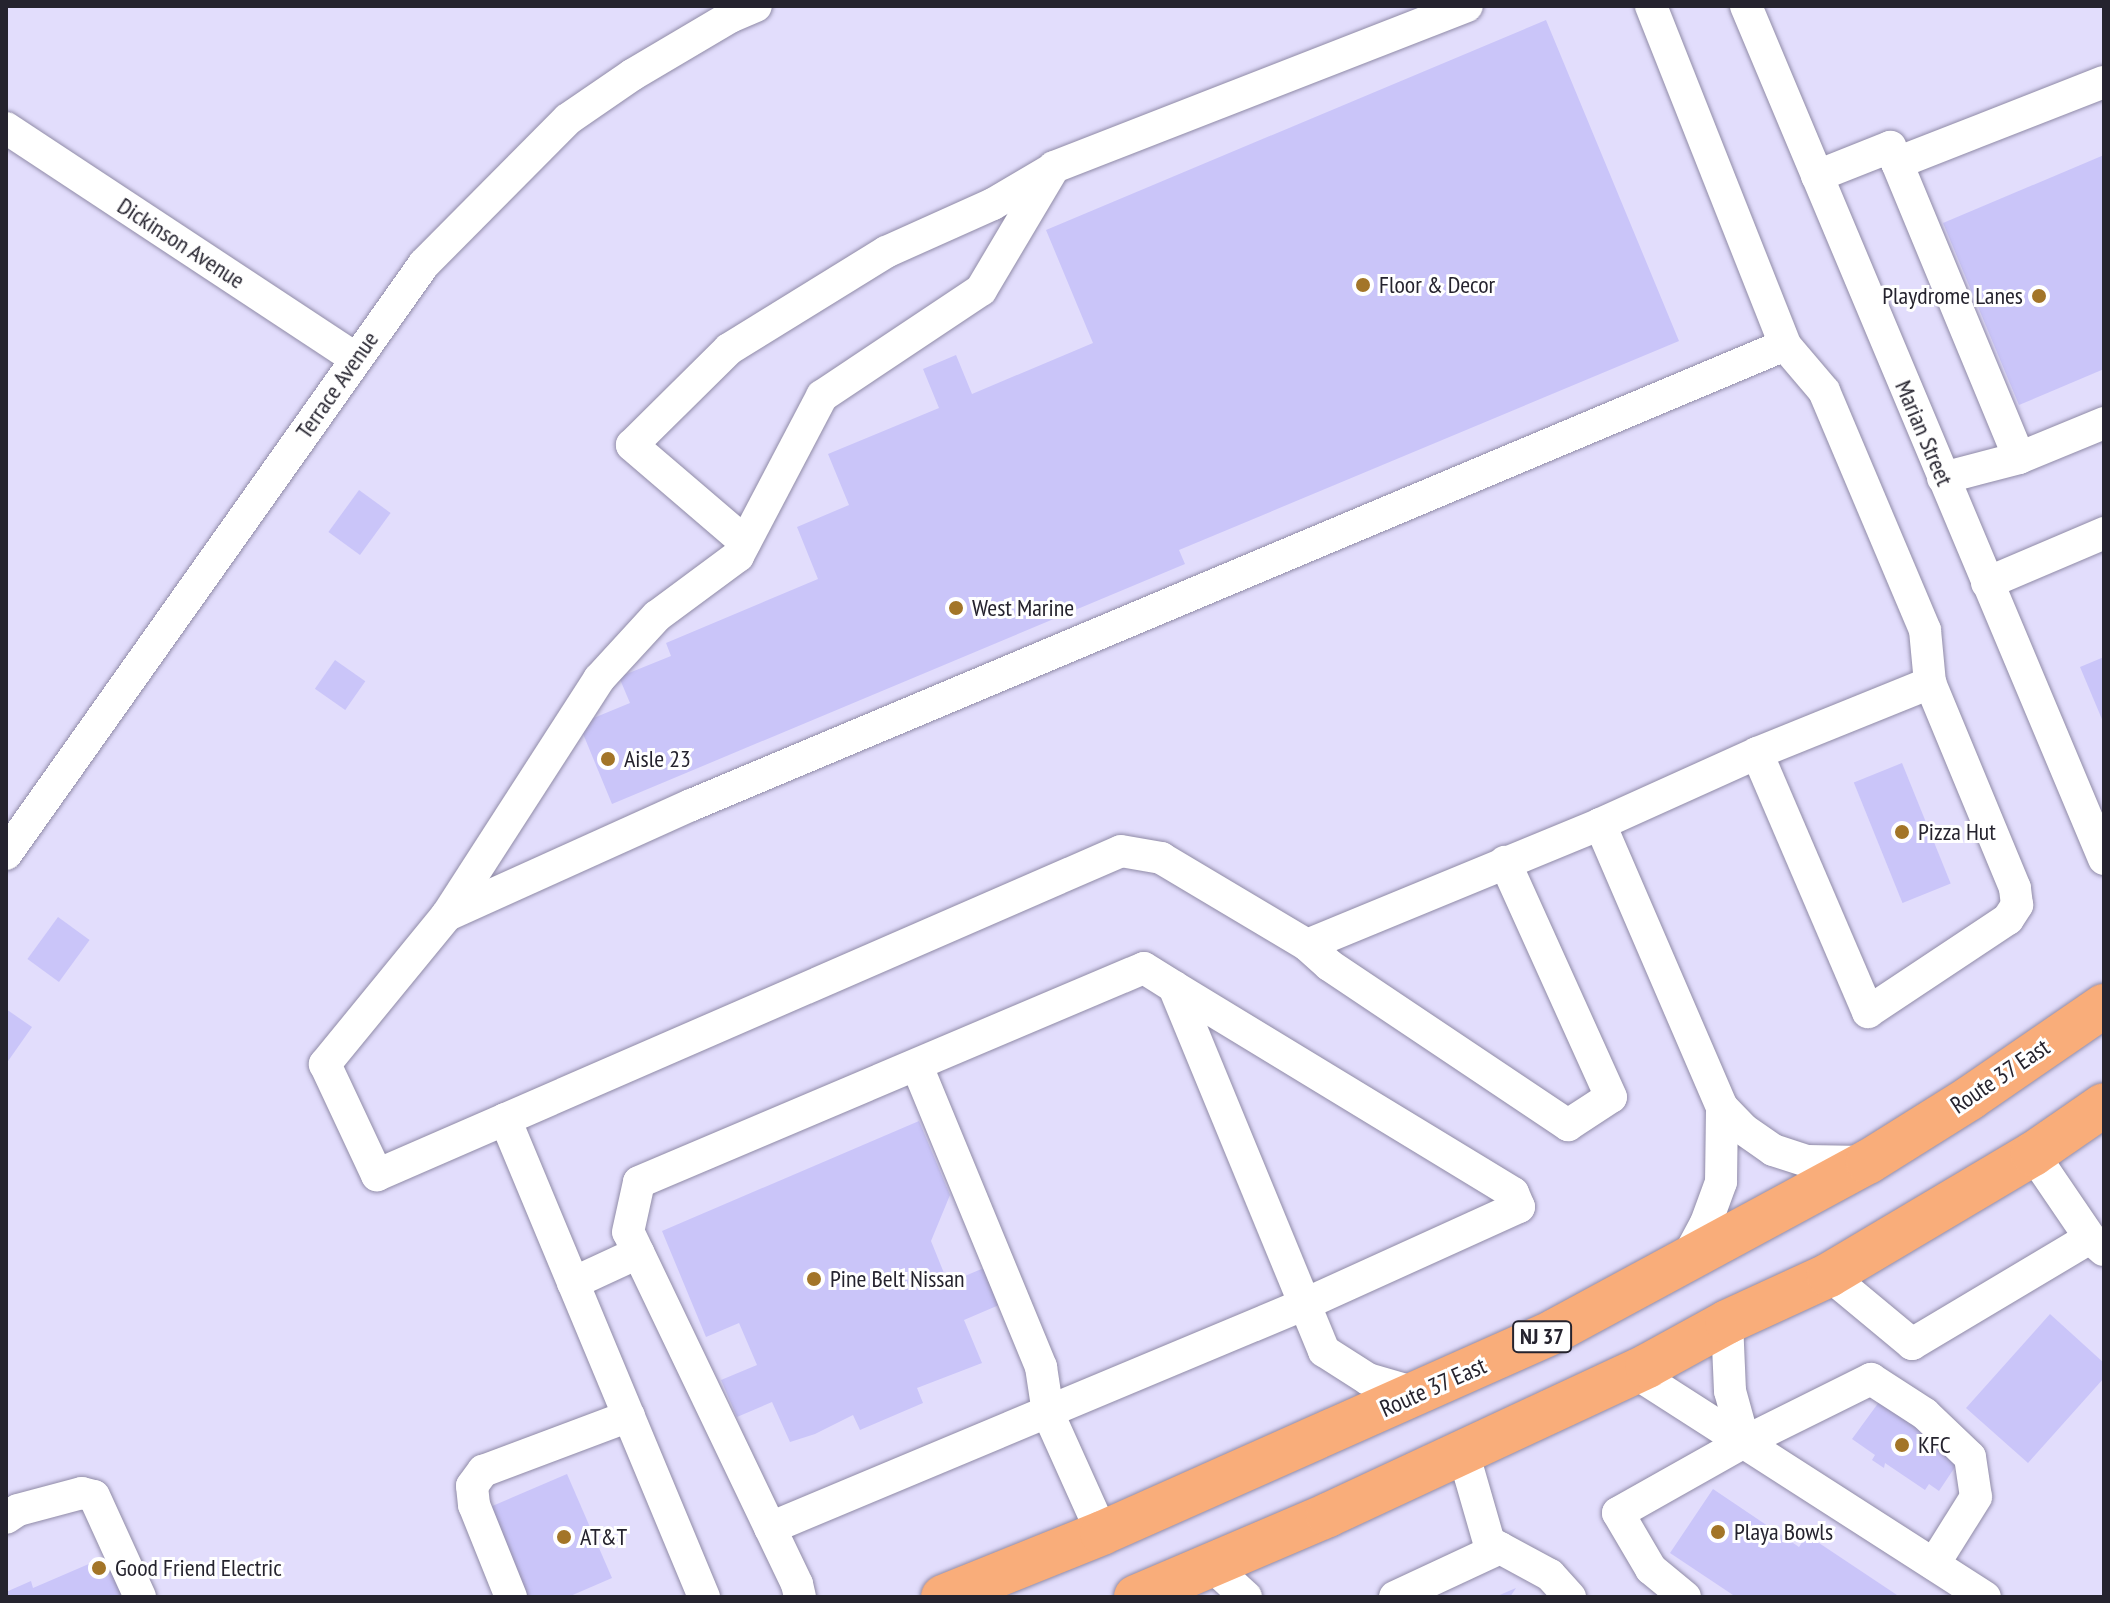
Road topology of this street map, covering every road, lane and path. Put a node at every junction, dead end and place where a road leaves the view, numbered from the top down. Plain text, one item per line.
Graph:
1 (1467, 6) edge
2 (1651, 6) edge
3 (1746, 6) edge
4 (733, 10) edge
5 (2104, 82) edge
6 (6, 128) edge
7 (1897, 163) junction
8 (1054, 167) junction
9 (1817, 176) junction
10 (1785, 345) junction
11 (355, 358) junction
12 (2104, 423) edge
13 (2019, 458) junction
14 (1943, 478) junction
15 (2104, 533) edge
16 (745, 542) junction
17 (1987, 583) junction
18 (1930, 683) junction
19 (1757, 753) junction
20 (1600, 824) junction
21 (6, 854) edge
22 (2104, 859) edge
23 (1505, 862) junction
24 (447, 915) junction
25 (1307, 945) junction
26 (1174, 987) junction
27 (2104, 1006) edge
28 (917, 1066) junction
29 (2104, 1105) edge
30 (1722, 1107) junction
31 (505, 1119) junction
32 (2033, 1154) junction
33 (1868, 1162) junction
34 (2097, 1244) edge
35 (638, 1253) junction
36 (1684, 1264) junction
37 (1829, 1275) junction
38 (573, 1283) junction
39 (1305, 1304) junction
40 (1727, 1322) junction
41 (1634, 1372) junction
42 (1419, 1394) junction
43 (1048, 1413) junction
44 (629, 1416) junction
45 (1744, 1442) junction
46 (1463, 1452) junction
47 (6, 1518) edge
48 (770, 1528) junction
49 (1102, 1533) junction
50 (1500, 1548) junction
51 (1210, 1564) junction
52 (1934, 1564) junction
53 (1144, 1595) edge
54 (140, 1597) edge
55 (511, 1597) edge
56 (704, 1597) edge
57 (800, 1597) edge
58 (943, 1597) edge
59 (1246, 1597) edge
60 (1395, 1597) edge
61 (1570, 1597) edge
62 (1685, 1597) edge
63 (1985, 1597) edge

1 - 8 street
2 - 10 street
3 - 9 street, Marian Street
4 - 11 street, Terrace Avenue
5 - 7 street
6 - 11 street, Dickinson Avenue
7 - 9 street
7 - 13 street
8 - 16 street
8 - 16 street
9 - 14 street, Marian Street
10 - 18 street
10 - 24 street
11 - 21 street, Terrace Avenue
12 - 13 street
13 - 14 street
14 - 17 street, Marian Street
15 - 17 street
16 - 24 street
17 - 22 street, Marian Street
18 - 19 street
18 - 19 street
19 - 20 street
20 - 23 street
20 - 30 street
23 - 25 street
23 - 25 street
24 - 31 street
25 - 31 street
26 - 28 street
26 - 39 street
26 - 39 street
27 - 33 highway, Route 37 East / NJ 37
28 - 35 street
28 - 43 street
29 - 32 highway
30 - 33 street
30 - 36 street
31 - 38 street
32 - 34 street
32 - 37 highway
33 - 36 highway, Route 37 East / NJ 37
34 - 37 street
35 - 38 street
35 - 48 street
36 - 42 highway, Route 37 East / NJ 37
37 - 40 highway
38 - 44 street
39 - 42 street
39 - 43 street
40 - 41 highway
40 - 45 street
41 - 45 street
41 - 46 highway
42 - 49 highway, Route 37 East / NJ 37
43 - 48 street
43 - 49 street
44 - 55 street
44 - 56 street
45 - 52 street
45 - 52 street
45 - 62 street
46 - 50 street
46 - 51 highway
47 - 54 street
48 - 57 street
49 - 58 highway, Route 37 East / NJ 37
50 - 60 street
50 - 61 street
51 - 53 highway
51 - 59 street
52 - 63 street

